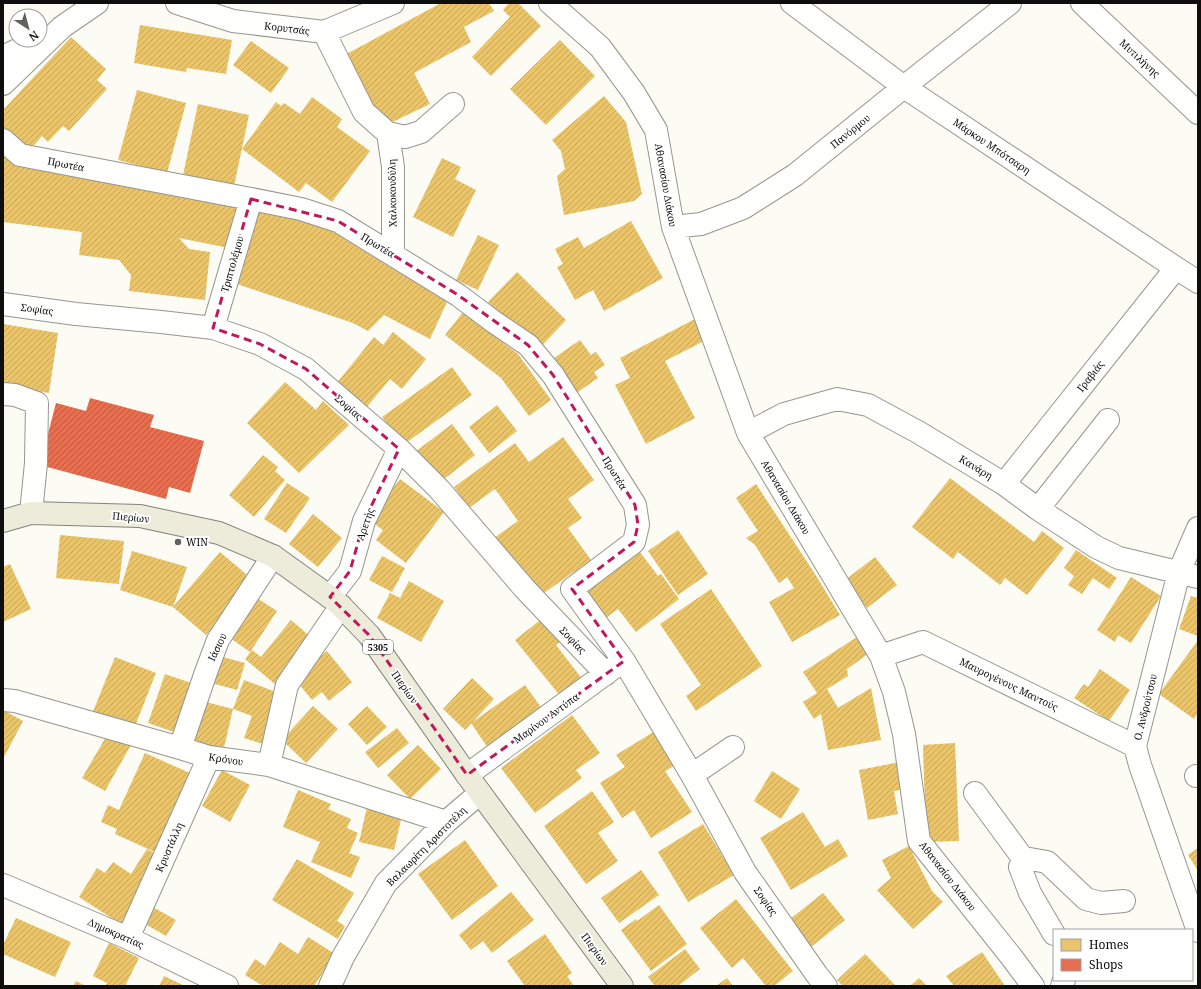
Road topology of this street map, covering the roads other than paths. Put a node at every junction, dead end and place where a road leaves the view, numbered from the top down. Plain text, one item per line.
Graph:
1 (177, 3) edge
2 (393, 3) edge
3 (550, 3) edge
4 (792, 3) edge
5 (1010, 3) edge
6 (1082, 3) edge
7 (92, 7) edge
8 (62, 27) junction
9 (324, 32) junction
10 (48, 34) edge
11 (23, 48) edge
12 (3, 57) edge
13 (3, 84) edge
14 (904, 87) junction
15 (452, 104) dead end
16 (1198, 113) edge
17 (388, 133) junction
18 (3, 140) edge
19 (251, 199) junction
20 (673, 227) junction
21 (393, 254) junction
22 (1176, 268) junction
23 (1198, 282) edge
24 (3, 304) edge
25 (213, 328) junction
26 (3, 394) edge
27 (1108, 420) dead end
28 (748, 433) junction
29 (399, 449) junction
30 (1004, 484) junction
31 (1038, 509) junction
32 (31, 513) junction
33 (3, 521) edge
34 (1198, 528) edge
35 (273, 556) junction
36 (1189, 575) edge
37 (572, 589) joint
38 (336, 601) junction
39 (881, 656) junction
40 (624, 661) junction
41 (606, 674) junction
42 (3, 700) edge
43 (1135, 746) junction
44 (733, 747) dead end
45 (180, 748) junction
46 (209, 757) junction
47 (269, 765) junction
48 (692, 774) junction
49 (467, 775) junction
50 (975, 792) dead end
51 (480, 793) junction
52 (446, 822) junction
53 (1025, 861) junction
54 (3, 885) edge
55 (1124, 901) dead end
56 (1198, 931) edge
57 (1053, 932) edge
58 (128, 938) junction
59 (816, 982) edge
60 (227, 986) edge
61 (330, 986) edge
62 (622, 986) edge
63 (1032, 986) edge

1 - 9 street, Κορυτσάς
2 - 9 street, Κορυτσάς
3 - 20 street, Αθανασίου Διάκου
4 - 14 street, Μάρκου Μπότσαρη
5 - 14 street, Πανόρμου
6 - 16 street, Mυτιλήνης
7 - 8 street
8 - 10 street
8 - 13 street
9 - 17 street
11 - 12 street
14 - 20 street, Πανόρμου
14 - 22 street, Μάρκου Μπότσαρη
15 - 17 street
17 - 21 street, Χαλκοκονδύλη
18 - 19 street, Πρωτέα
19 - 21 street, Πρωτέα
19 - 25 street, Τριπτολέμου
20 - 28 street, Αθανασίου Διάκου
21 - 37 street, Πρωτέα
22 - 23 street, Μάρκου Μπότσαρη
22 - 30 street, Γραβιάς
24 - 25 street, Σοφίας
25 - 29 street, Σοφίας
26 - 32 street
27 - 31 street
28 - 30 street, Κανάρη
28 - 39 street, Αθανασίου Διάκου
29 - 38 street, Αρετής
29 - 41 street, Σοφίας
30 - 31 street, Κανάρη
31 - 36 street, Κανάρη
32 - 33 main road, Πιερίων / 5305
32 - 35 main road, Πιερίων / 5305
34 - 36 street, Ο. Ανδρούτσου
35 - 38 main road, Πιερίων / 5305
35 - 45 street, Ιάσιου
36 - 43 street, Ο. Ανδρούτσου
37 - 40 street, Σοφίας
38 - 47 street, Αρετής
38 - 49 main road, Πιερίων / 5305
39 - 43 street, Μαυρογένους Μαντούς
39 - 63 street, Αθανασίου Διάκου
40 - 41 street, Μαρίνου Αντύπα
40 - 48 street, Σοφίας
41 - 49 street, Μαρίνου Αντύπα
42 - 45 street, Κρόνου
43 - 56 street, Ο. Ανδρούτσου
44 - 48 street
45 - 46 street, Κρόνου
46 - 47 street, Κρόνου
46 - 58 street, Κρυστάλλη
47 - 52 street, Κρόνου
48 - 59 street, Σοφίας
49 - 51 main road, Πιερίων / 5305
50 - 53 street
51 - 52 street, Βαλαωρίτη Αριστοτέλη
51 - 62 main road, Πιερίων / 5305
52 - 61 street, Βαλαωρίτη Αριστοτέλη
53 - 55 street
53 - 57 street
54 - 58 street, Δημοκρατίας
58 - 60 street, Δημοκρατίας

